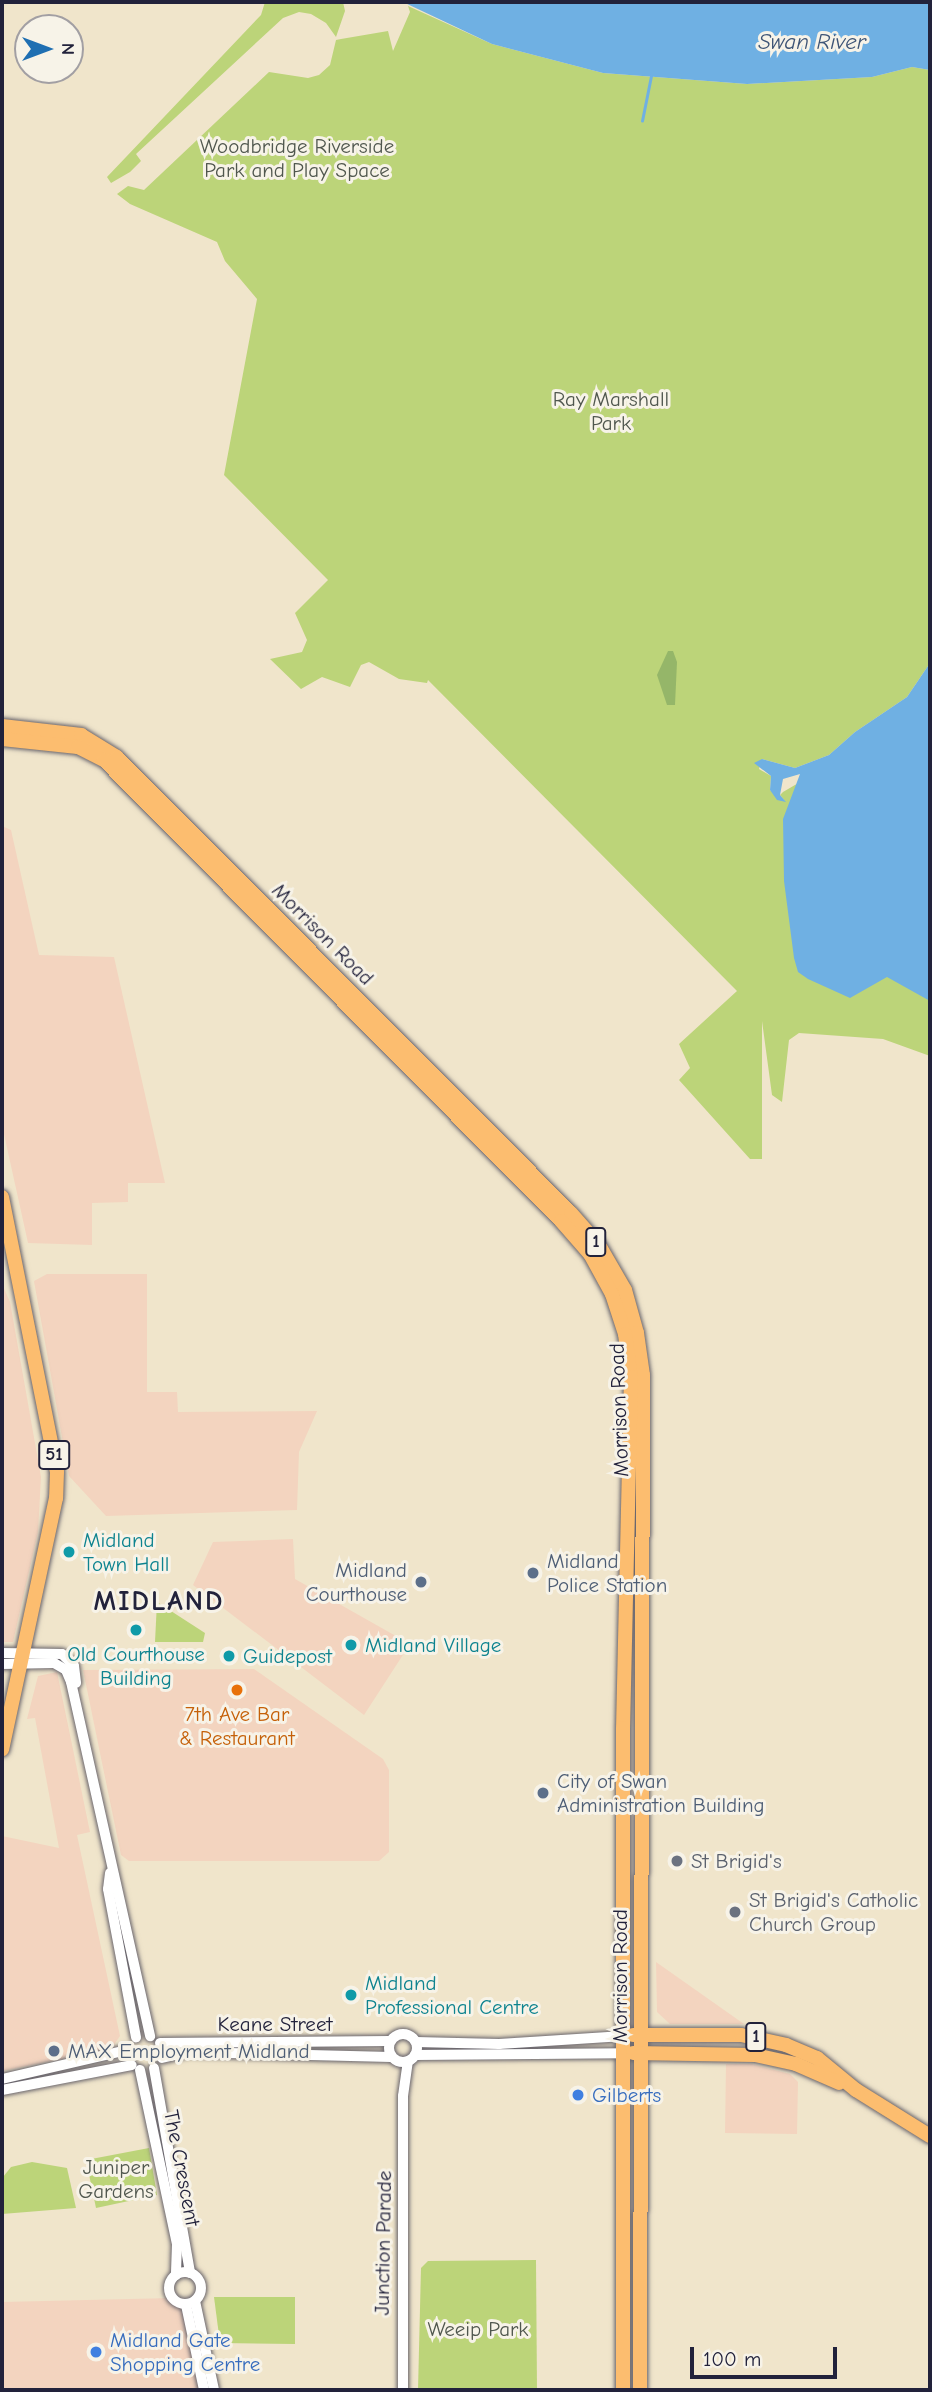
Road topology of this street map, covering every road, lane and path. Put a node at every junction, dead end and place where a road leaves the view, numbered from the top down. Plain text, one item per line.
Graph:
1 (2, 726) edge
2 (2, 738) edge
3 (2, 1196) edge
4 (7, 1252) edge
5 (2, 1267) edge
6 (16, 1274) junction
7 (2, 1653) edge
8 (22, 1658) junction
9 (2, 1664) edge
10 (2, 1749) edge
11 (111, 1871) junction
12 (641, 2035) junction
13 (150, 2036) junction
14 (624, 2036) junction
15 (136, 2037) junction
16 (390, 2041) junction
17 (416, 2042) junction
18 (160, 2043) junction
19 (128, 2050) junction
20 (624, 2053) junction
21 (641, 2053) junction
22 (162, 2058) junction
23 (392, 2058) junction
24 (412, 2058) junction
25 (136, 2067) junction
26 (154, 2068) junction
27 (2, 2080) edge
28 (2, 2090) edge
29 (856, 2090) junction
30 (403, 2096) junction
31 (930, 2136) edge
32 (190, 2273) junction
33 (176, 2275) junction
34 (191, 2303) junction
35 (204, 2390) edge
36 (214, 2390) edge
37 (402, 2390) edge
38 (623, 2390) edge
39 (640, 2390) edge

1 - 12 main road, Morrison Road / 1
2 - 14 main road, Morrison Road / 1
3 - 4 main road, 51
4 - 6 main road, 51
5 - 6 main road
6 - 8 main road, 51
7 - 8 street
8 - 9 street
8 - 10 main road, 51
8 - 11 street
11 - 13 street
11 - 15 street
12 - 14 main road
12 - 21 main road, Morrison Road / 1
12 - 29 main road, 1
13 - 15 street
13 - 18 street
14 - 17 street
14 - 20 main road, Morrison Road / 1
15 - 19 street
16 - 17 street, Keane Street
16 - 18 street, Keane Street
16 - 23 street, Junction Parade
17 - 24 street, Junction Parade
18 - 22 street
19 - 25 street
19 - 27 street
20 - 21 main road, 1
20 - 24 street
20 - 38 main road, Morrison Road
21 - 29 main road, 1
21 - 39 main road, Morrison Road
22 - 23 street, Keane Street
22 - 26 street
23 - 24 street, Keane Street
23 - 30 street, Junction Parade
24 - 30 street, Junction Parade
25 - 26 street
25 - 28 street
25 - 33 street, The Crescent
26 - 32 street, The Crescent
29 - 31 main road, 1
30 - 37 street, Junction Parade
32 - 33 street
32 - 34 street, The Crescent
33 - 34 street, The Crescent
34 - 35 street
34 - 36 street

